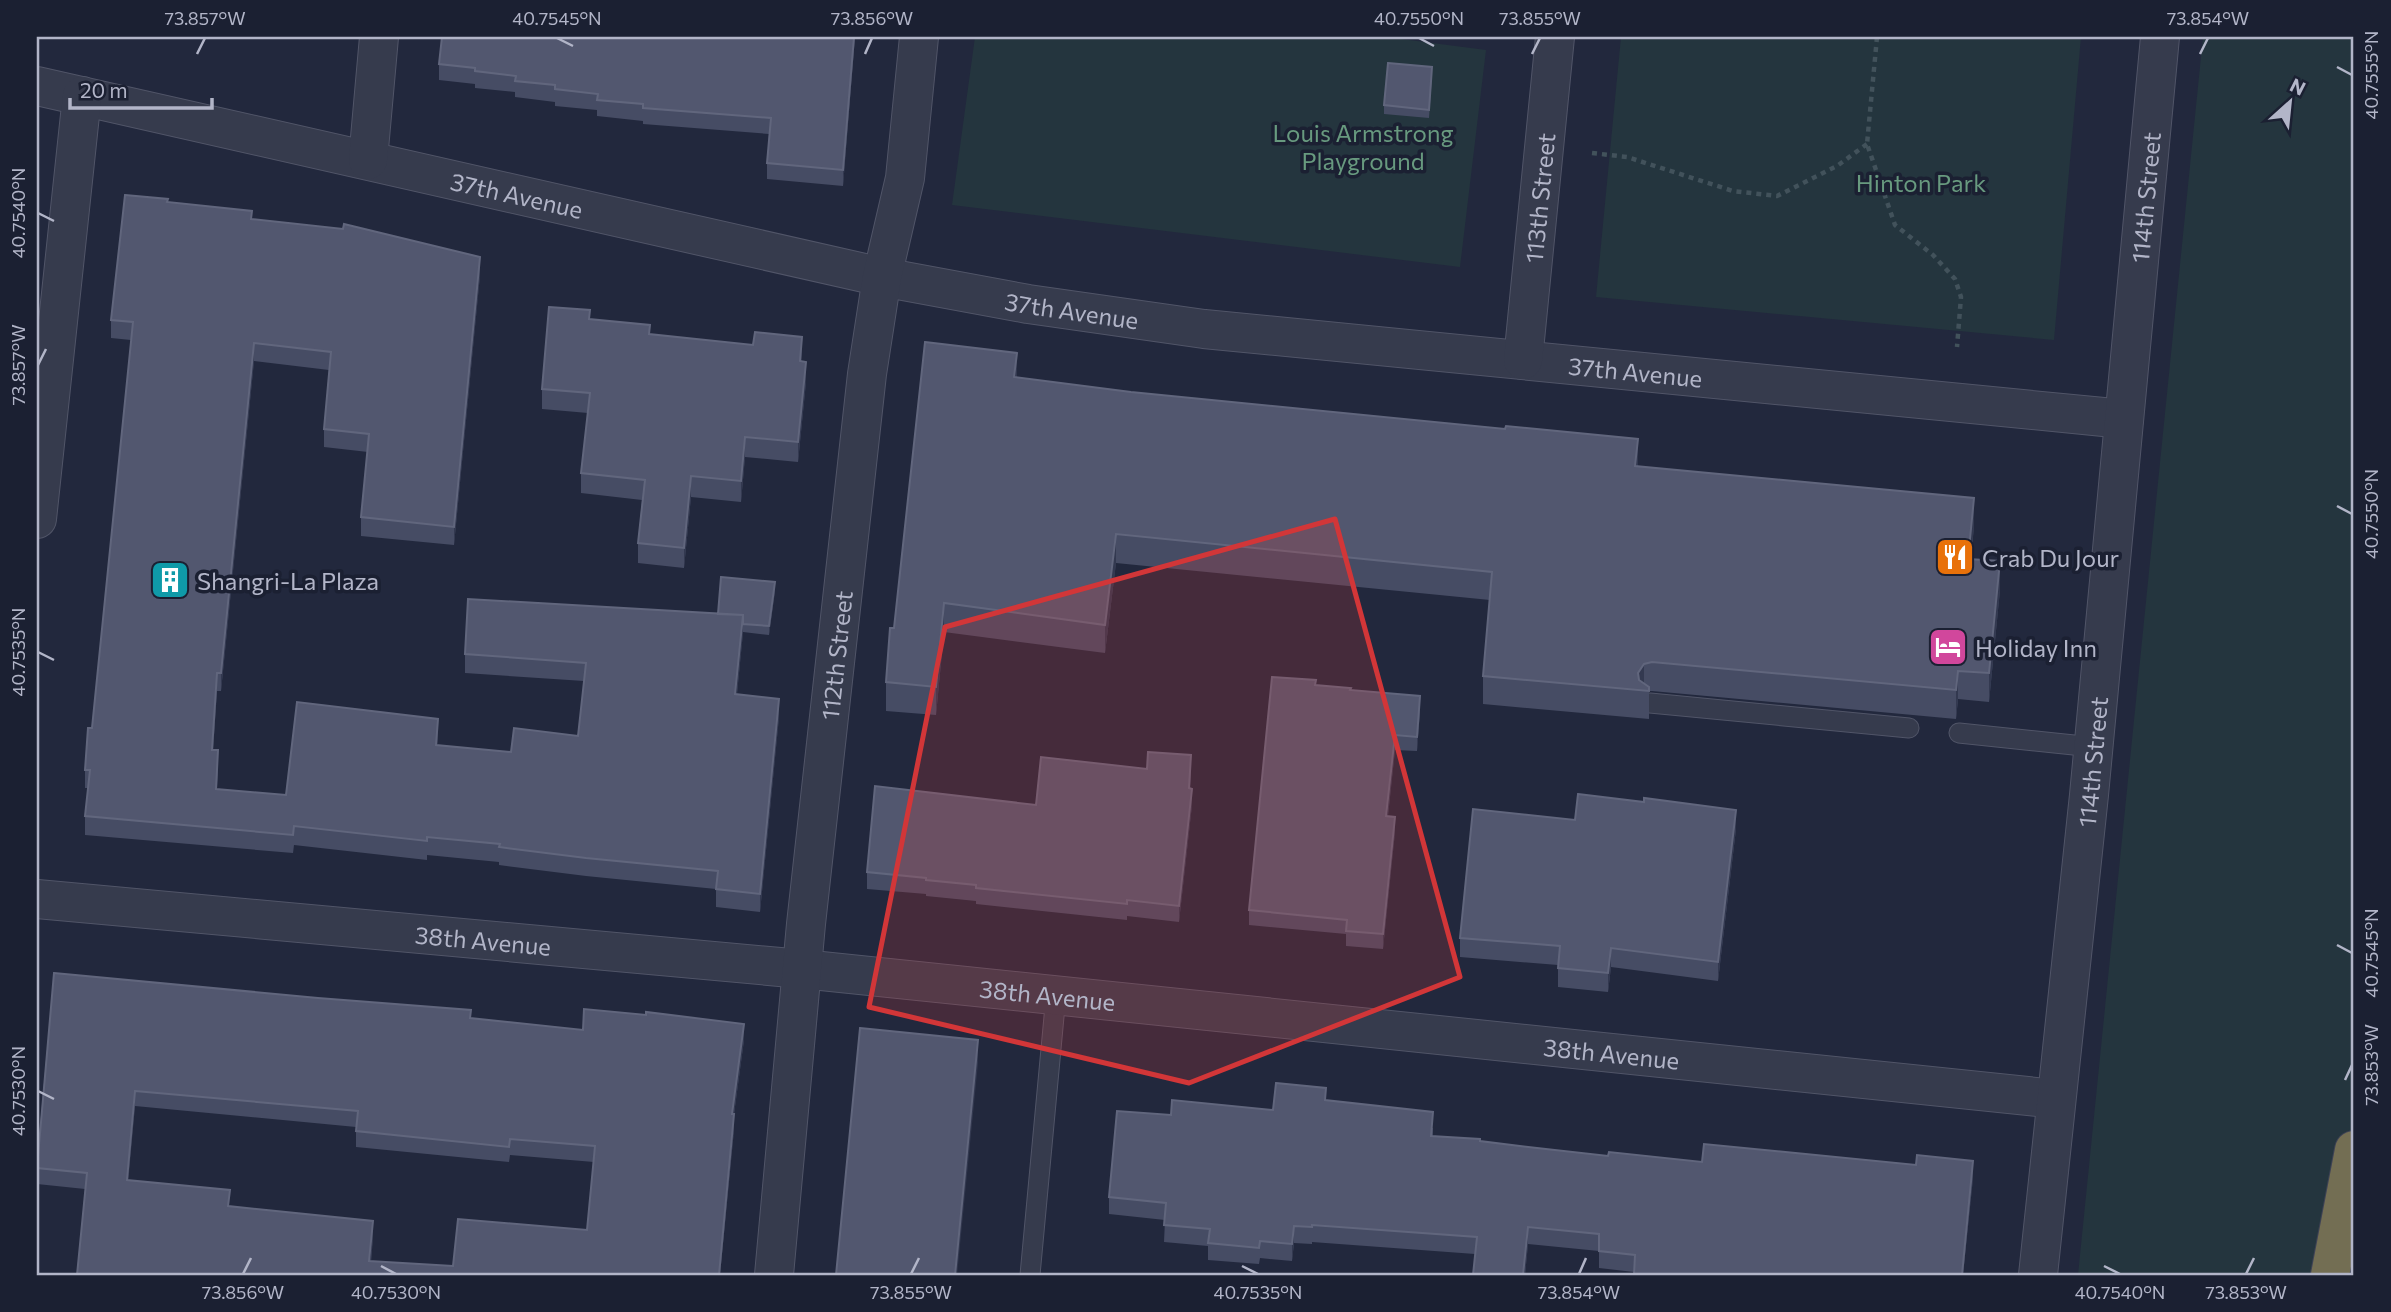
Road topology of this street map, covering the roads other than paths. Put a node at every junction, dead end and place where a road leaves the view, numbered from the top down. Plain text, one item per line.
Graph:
1 (379, 37) edge
2 (919, 37) edge
3 (1555, 37) edge
4 (2160, 37) edge
5 (37, 86) edge
6 (82, 96) junction
7 (368, 160) junction
8 (882, 277) junction
9 (46, 334) edge
10 (1522, 360) junction
11 (2124, 419) junction
12 (37, 519) edge
13 (1650, 703) edge
14 (1909, 728) dead end
15 (1959, 733) dead end
16 (2093, 747) junction
17 (37, 899) edge
18 (802, 969) junction
19 (1056, 995) junction
20 (2056, 1099) junction
21 (2354, 1150) edge
22 (774, 1275) edge
23 (1030, 1275) edge
24 (2038, 1275) edge
25 (2330, 1275) edge

1 - 7 street
2 - 8 street, 112th Street
3 - 10 street, 113th Street
4 - 11 street, 114th Street
5 - 6 street, 37th Avenue
6 - 7 street, 37th Avenue
6 - 9 street
7 - 8 street, 37th Avenue
8 - 10 street, 37th Avenue
8 - 18 street, 112th Street
9 - 12 street
10 - 11 street, 37th Avenue
11 - 16 street, 114th Street
13 - 14 lane
15 - 16 lane
16 - 20 street, 114th Street
17 - 18 street, 38th Avenue
18 - 19 street, 38th Avenue
18 - 22 street, 112th Street
19 - 20 street, 38th Avenue
19 - 23 lane
20 - 24 street, 114th Street
21 - 25 highway

